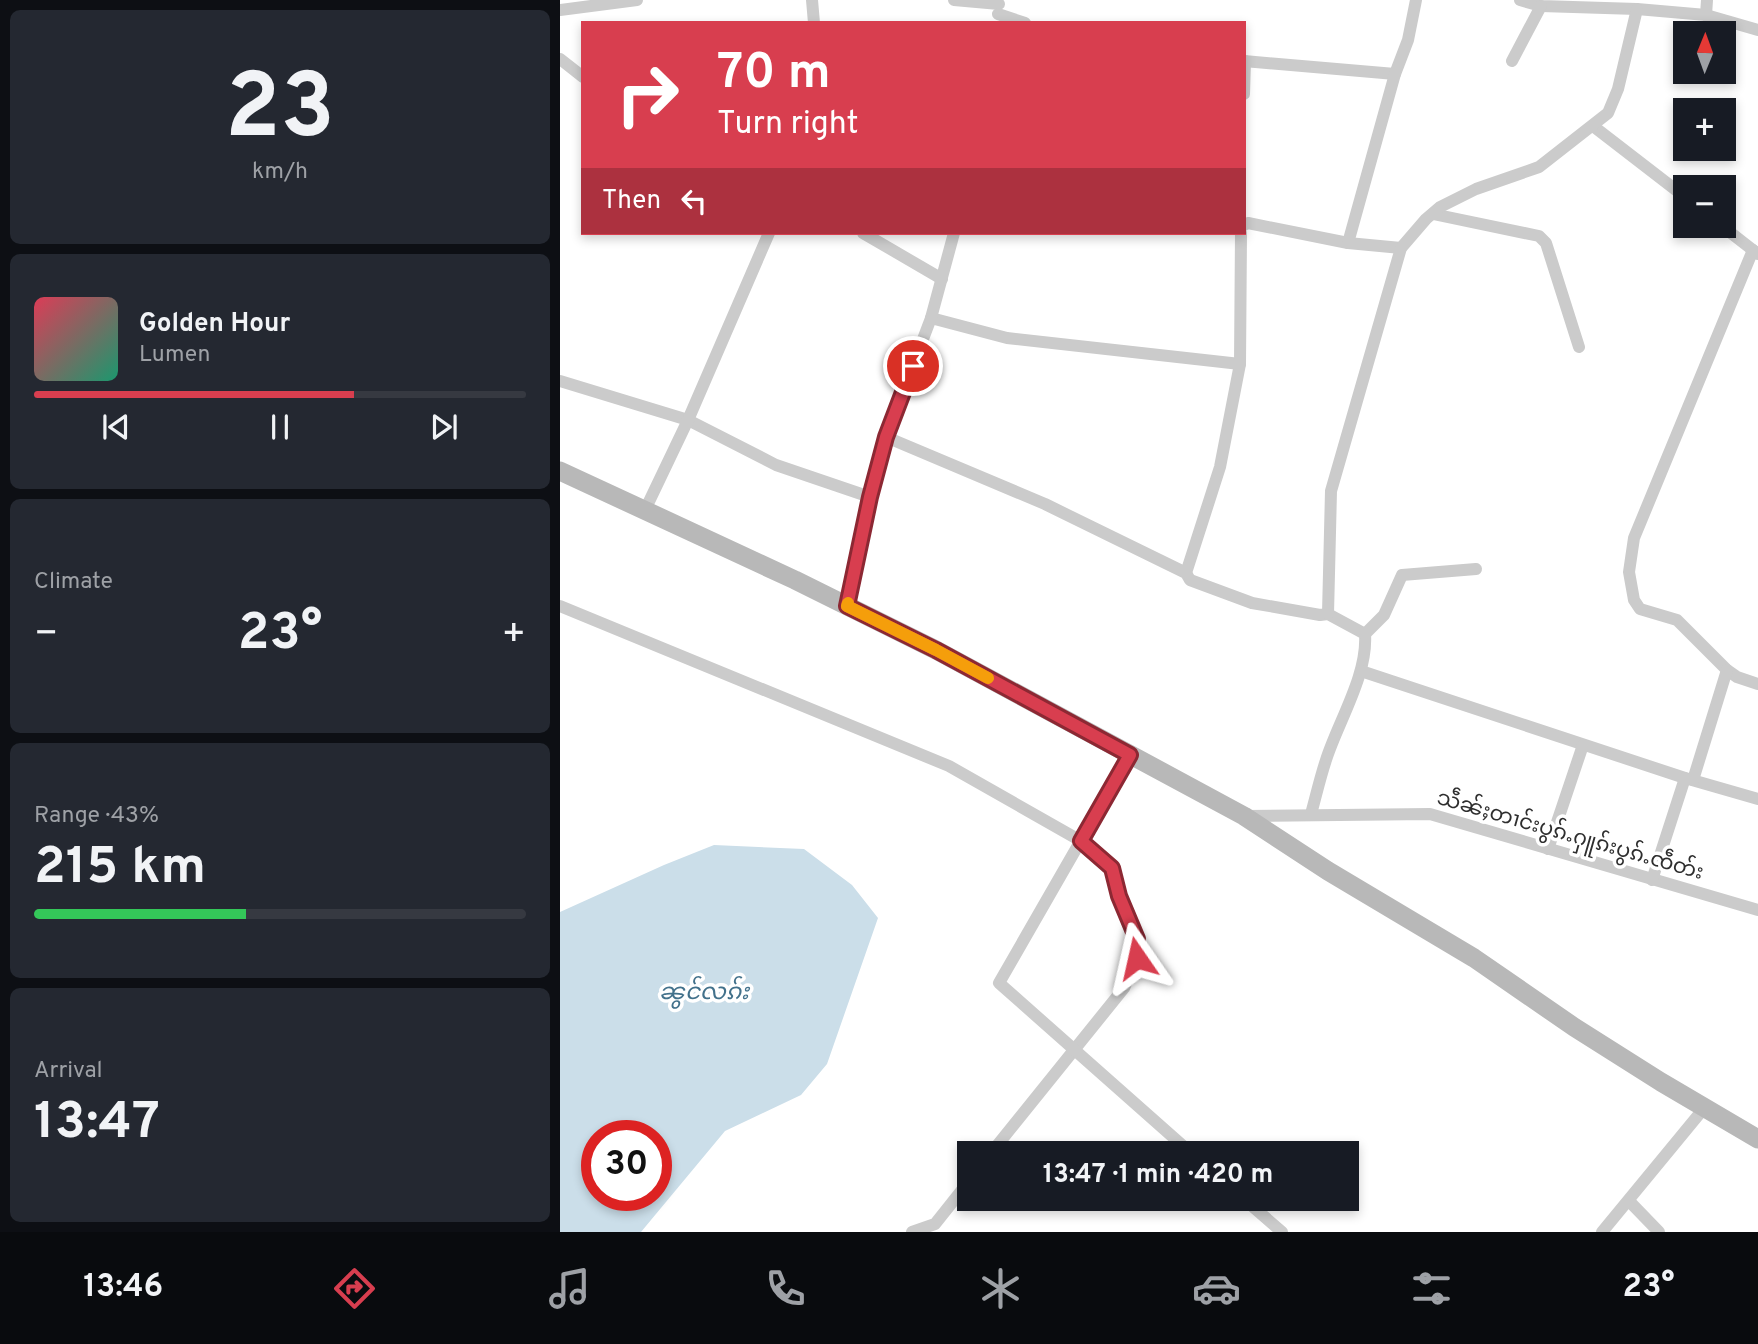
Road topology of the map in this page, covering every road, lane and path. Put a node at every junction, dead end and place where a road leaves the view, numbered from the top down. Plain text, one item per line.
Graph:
1 (637, 0) edge
2 (812, 0) edge
3 (954, 0) edge
4 (1416, 0) edge
5 (1520, 0) edge
6 (1707, 0) edge
7 (564, 6) edge
8 (1541, 6) junction
9 (1637, 9) junction
10 (999, 10) edge
11 (1706, 15) junction
12 (814, 21) edge
13 (1021, 21) edge
14 (1758, 30) edge
15 (560, 59) edge
16 (1246, 61) edge
17 (1512, 61) dead end
18 (1395, 74) junction
19 (581, 75) edge
20 (1593, 126) junction
21 (1673, 188) edge
22 (1433, 214) junction
23 (1246, 224) edge
24 (768, 235) edge
25 (866, 235) edge
26 (953, 235) edge
27 (1241, 235) edge
28 (1736, 237) edge
29 (1349, 243) junction
30 (1401, 248) junction
31 (1756, 252) edge
32 (942, 279) junction
33 (931, 318) junction
34 (1579, 347) dead end
35 (1240, 364) junction
36 (560, 380) edge
37 (688, 420) junction
38 (886, 437) junction
39 (560, 471) edge
40 (870, 497) junction
41 (645, 510) junction
42 (1476, 569) dead end
43 (1186, 573) junction
44 (560, 606) edge
45 (847, 606) junction
46 (1328, 614) junction
47 (1365, 634) junction
48 (1727, 670) junction
49 (1361, 671) junction
50 (1758, 684) edge
51 (1583, 745) junction
52 (1130, 755) junction
53 (1689, 779) junction
54 (1758, 799) edge
55 (1311, 814) junction
56 (1244, 816) junction
57 (1081, 841) junction
58 (1548, 849) junction
59 (1652, 880) junction
60 (1758, 910) edge
61 (1072, 1050) junction
62 (1705, 1107) junction
63 (1758, 1139) edge
64 (1000, 1141) edge
65 (1177, 1141) edge
66 (957, 1196) edge
67 (1629, 1200) junction
68 (1258, 1211) edge
69 (912, 1232) edge
70 (1282, 1232) edge
71 (1602, 1232) edge
72 (1659, 1232) edge

1 - 7 street
2 - 12 street
3 - 10 street
4 - 18 street
5 - 8 street
6 - 11 street
8 - 9 street
8 - 17 street
9 - 11 street
9 - 20 street
10 - 13 street
11 - 14 street
15 - 19 street
16 - 18 street
18 - 29 street
20 - 21 street
20 - 22 street
22 - 30 street
22 - 34 street
23 - 29 street
24 - 37 street
25 - 32 street
26 - 32 street
27 - 35 street
28 - 31 street
29 - 30 street
30 - 46 street
31 - 48 street
32 - 33 street
33 - 35 street
33 - 38 street
35 - 43 street
36 - 37 street
37 - 40 street
37 - 41 street
38 - 40 street
38 - 43 street
39 - 41 main road
40 - 45 street
41 - 45 main road
42 - 47 street
43 - 46 street
44 - 57 street
45 - 52 main road
46 - 47 street
47 - 49 street
48 - 50 street
48 - 53 street
49 - 51 street
49 - 55 street
51 - 53 street
51 - 58 street
52 - 56 main road
52 - 57 street
53 - 54 street
53 - 59 street
55 - 56 street, သဵၼ်ႈတၢင်းပွၵ်ႉႁူၵ်းပွၵ်ႉၸဵတ်း
55 - 58 street, သဵၼ်ႈတၢင်းပွၵ်ႉႁူၵ်းပွၵ်ႉၸဵတ်း
56 - 62 main road
57 - 61 street
57 - 61 street
58 - 59 street, သဵၼ်ႈတၢင်းပွၵ်ႉႁူၵ်းပွၵ်ႉၸဵတ်း
59 - 60 street, သဵၼ်ႈတၢင်းပွၵ်ႉႁူၵ်းပွၵ်ႉၸဵတ်း
61 - 64 street
61 - 65 street
62 - 63 main road
62 - 67 street
66 - 69 street
67 - 71 street
67 - 72 street
68 - 70 street

